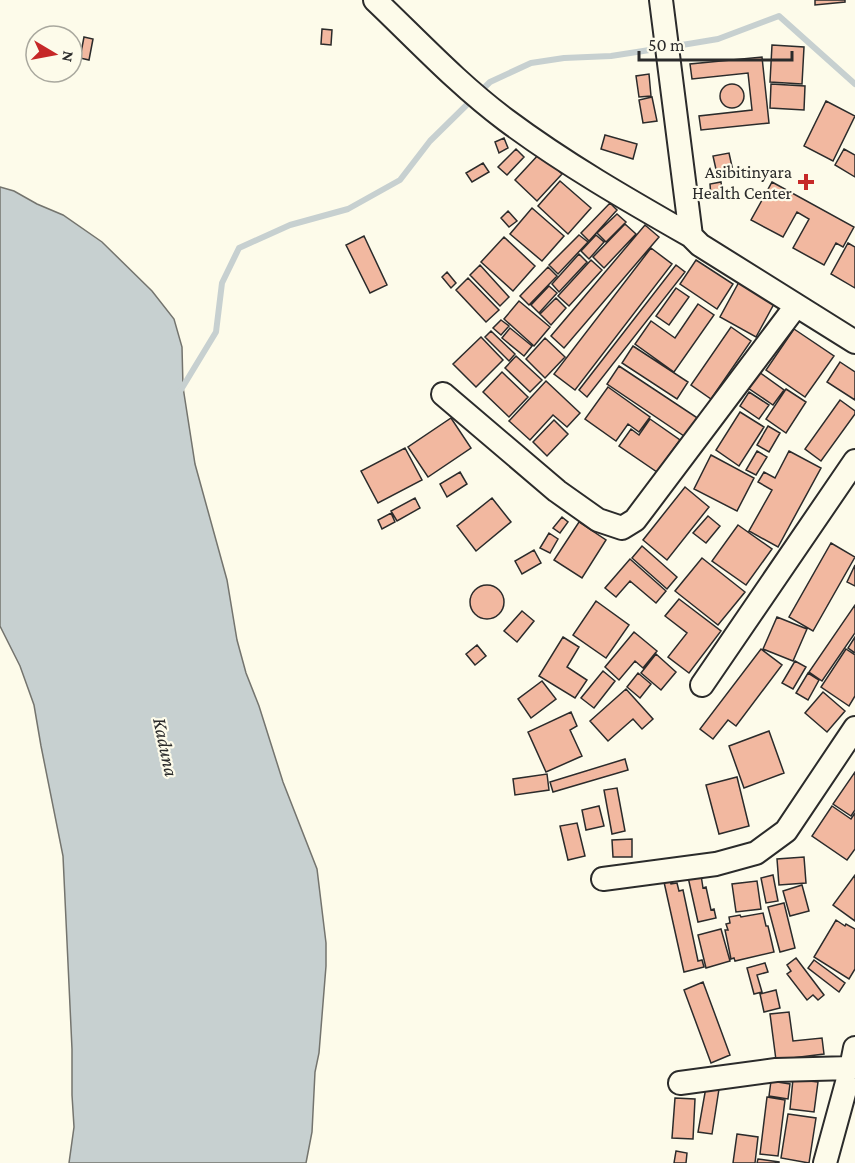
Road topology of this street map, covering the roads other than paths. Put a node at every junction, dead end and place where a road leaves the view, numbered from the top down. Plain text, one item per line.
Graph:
1 (375, 0) edge
2 (662, 7) edge
3 (692, 236) junction
4 (796, 306) junction
5 (855, 342) edge
6 (443, 394) dead end
7 (855, 460) edge
8 (702, 685) dead end
9 (855, 728) edge
10 (603, 879) dead end
11 (854, 1063) edge
12 (680, 1083) dead end
13 (825, 1163) edge

1 - 3 street
2 - 3 street
3 - 4 street
4 - 5 street
4 - 6 street
7 - 8 street
9 - 10 street
11 - 12 street
11 - 13 street

